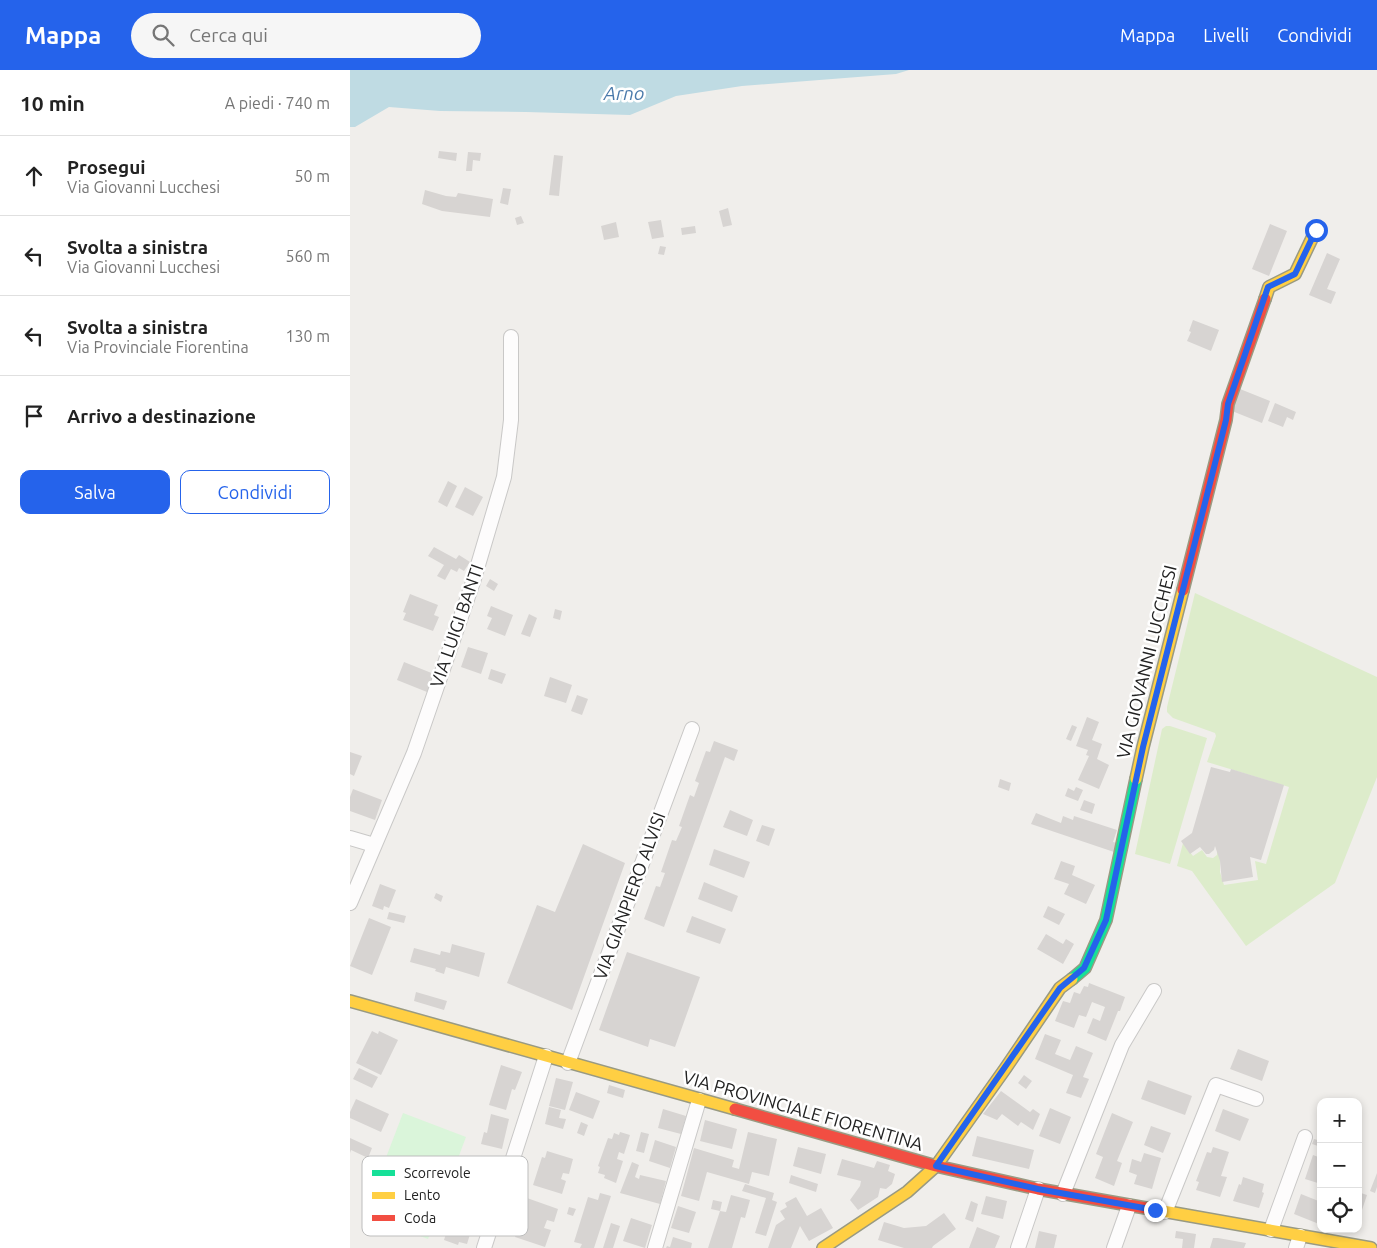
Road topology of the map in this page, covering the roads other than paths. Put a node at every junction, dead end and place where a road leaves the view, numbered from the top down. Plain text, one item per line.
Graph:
1 (1316, 230) dead end
2 (511, 337) dead end
3 (692, 729) dead end
4 (350, 838) edge
5 (374, 845) junction
6 (355, 873) edge
7 (350, 903) edge
8 (1154, 991) dead end
9 (350, 1001) edge
10 (546, 1056) junction
11 (568, 1063) junction
12 (1256, 1099) dead end
13 (699, 1100) junction
14 (1305, 1137) dead end
15 (514, 1156) edge
16 (936, 1166) junction
17 (1038, 1189) junction
18 (1063, 1194) junction
19 (1128, 1206) junction
20 (1165, 1212) junction
21 (1271, 1230) junction
22 (488, 1236) edge
23 (1298, 1242) edge
24 (484, 1248) edge
25 (655, 1248) edge
26 (823, 1248) edge
27 (1018, 1248) edge
28 (1114, 1248) edge
29 (1371, 1248) edge

1 - 16 street, VIA GIOVANNI LUCCHESI
2 - 5 street, VIA LUIGI BANTI
3 - 11 street, VIA GIANPIERO ALVISI
4 - 5 street
5 - 6 street, VIA LUIGI BANTI
6 - 7 street, VIA LUIGI BANTI
8 - 18 street
9 - 10 street, VIA PROVINCIALE FIORENTINA
10 - 11 street, VIA PROVINCIALE FIORENTINA
10 - 15 street
11 - 13 street, VIA PROVINCIALE FIORENTINA
12 - 20 street
13 - 16 street, VIA PROVINCIALE FIORENTINA
13 - 25 street
14 - 21 street
16 - 17 street, VIA PROVINCIALE FIORENTINA
16 - 26 street, VIA GIOVANNI LUCCHESI
17 - 18 street, VIA PROVINCIALE FIORENTINA
17 - 27 street
18 - 19 street, VIA PROVINCIALE FIORENTINA
19 - 20 street, VIA PROVINCIALE FIORENTINA
19 - 28 street
20 - 21 street, VIA PROVINCIALE FIORENTINA
21 - 23 street, VIA PROVINCIALE FIORENTINA
22 - 24 street
23 - 29 street, VIA PROVINCIALE FIORENTINA

